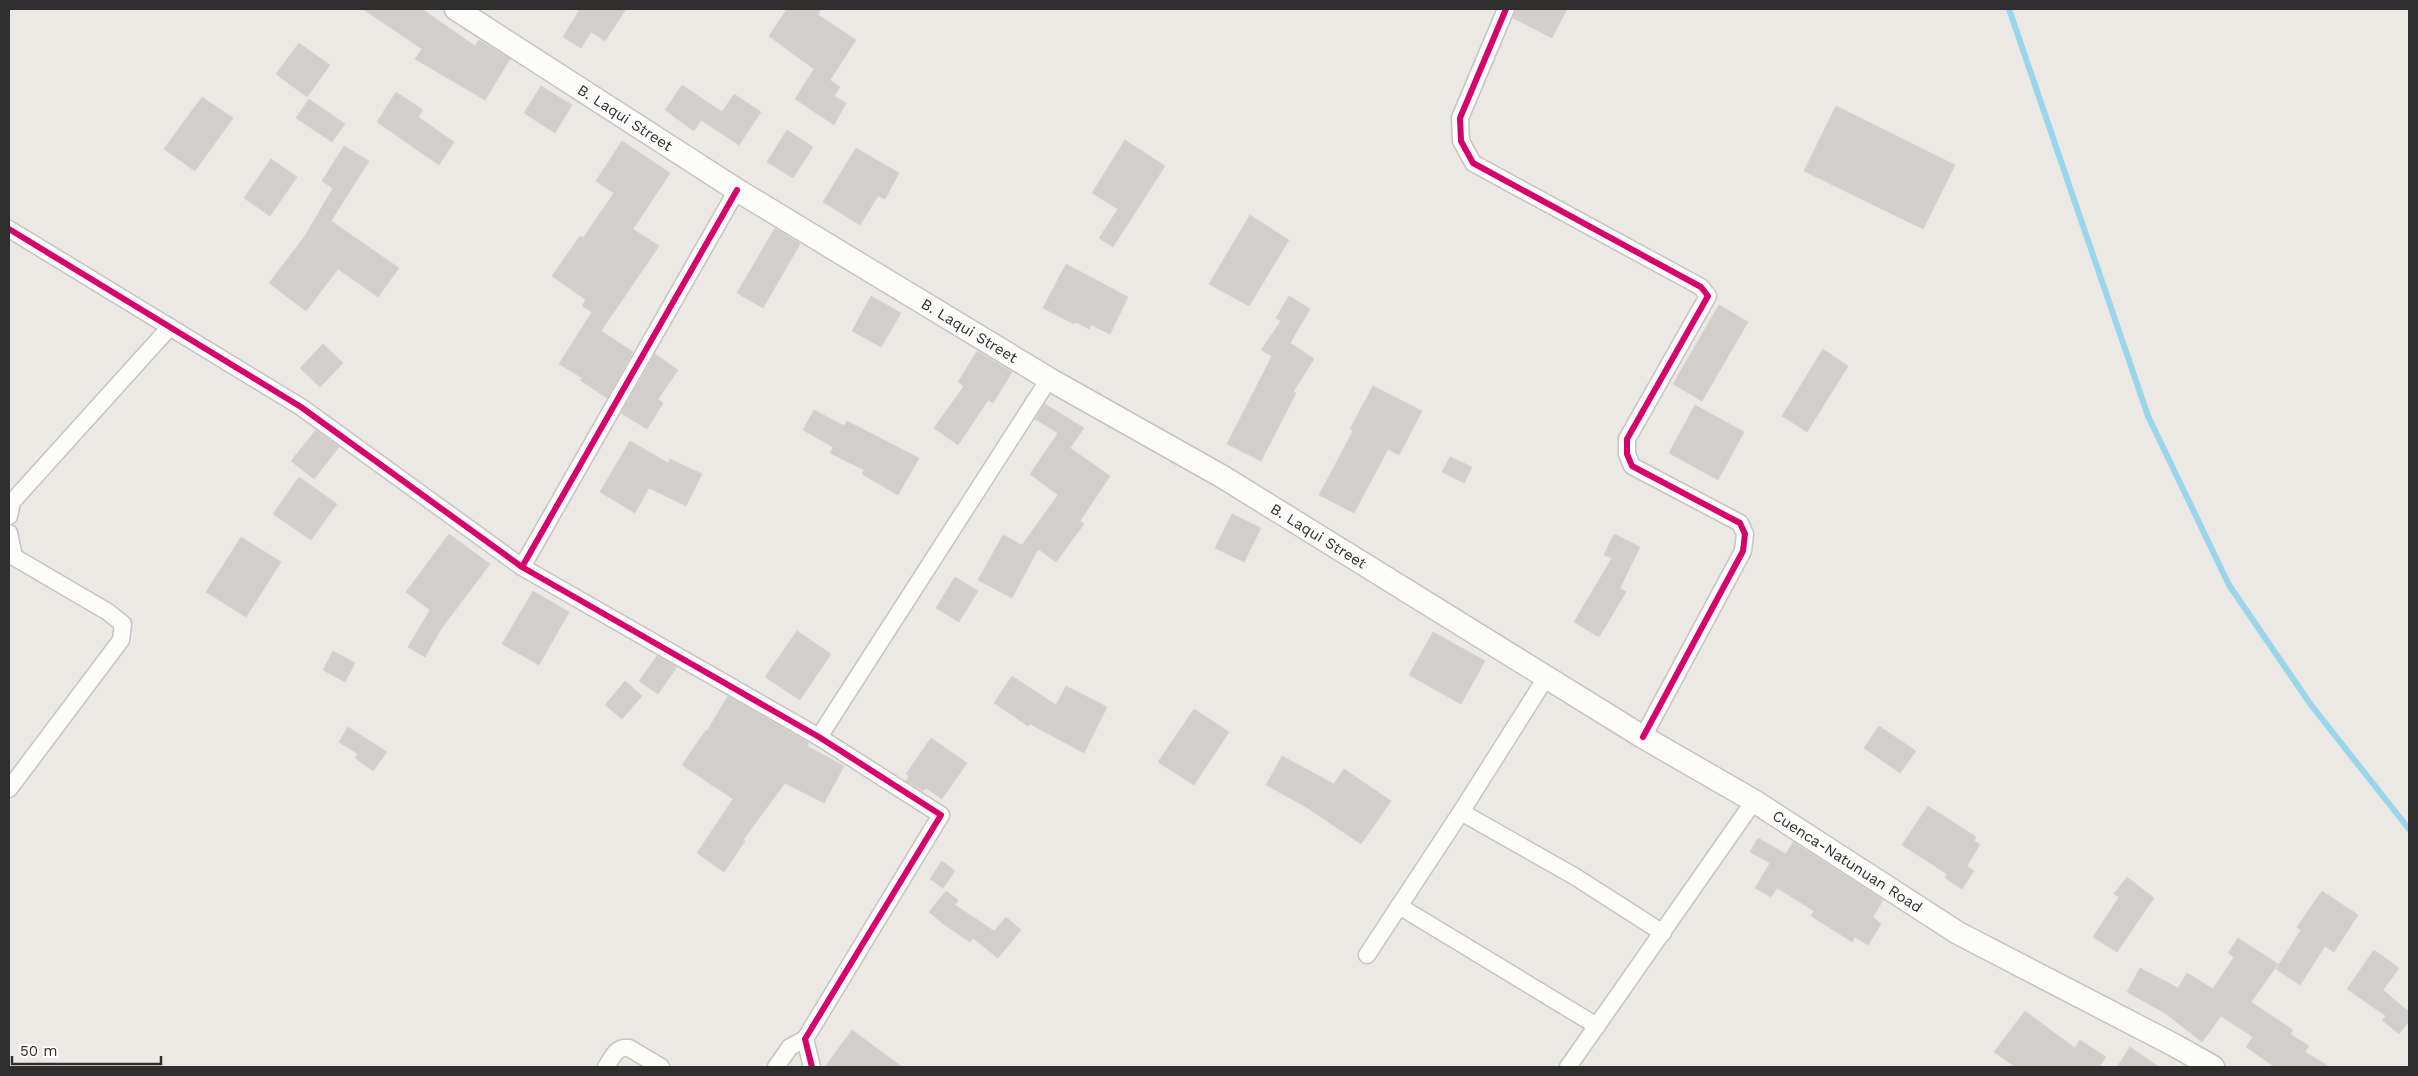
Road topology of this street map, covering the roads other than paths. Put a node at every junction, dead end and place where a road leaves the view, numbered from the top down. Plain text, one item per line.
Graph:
1 (456, 9) edge
2 (1506, 9) edge
3 (737, 190) junction
4 (9, 229) edge
5 (170, 327) junction
6 (1049, 379) junction
7 (9, 516) edge
8 (9, 533) edge
9 (522, 567) junction
10 (1492, 641) joint
11 (1546, 676) junction
12 (819, 737) junction
13 (1643, 737) junction
14 (9, 789) edge
15 (1754, 801) junction
16 (1461, 812) junction
17 (1399, 906) junction
18 (1663, 933) junction
19 (1367, 955) dead end
20 (1597, 1026) junction
21 (805, 1039) junction
22 (606, 1067) edge
23 (661, 1067) edge
24 (776, 1067) edge
25 (812, 1067) edge
26 (1568, 1067) edge
27 (2212, 1067) edge

1 - 3 main road, B. Laqui Street
2 - 13 street
3 - 6 main road, B. Laqui Street
3 - 9 street
4 - 5 street
5 - 7 street
5 - 9 street
6 - 10 main road, B. Laqui Street
6 - 12 street
8 - 14 street
9 - 12 street
10 - 11 main road, Cuenca-Natunuan Road
11 - 13 main road, Cuenca-Natunuan Road
11 - 16 street
12 - 21 street
13 - 15 main road, Cuenca-Natunuan Road
15 - 18 street
15 - 27 main road, Cuenca-Natunuan Road
16 - 17 street
16 - 18 street
17 - 19 street
17 - 20 street
18 - 20 street
20 - 26 street
21 - 24 street
21 - 25 street
22 - 23 street

